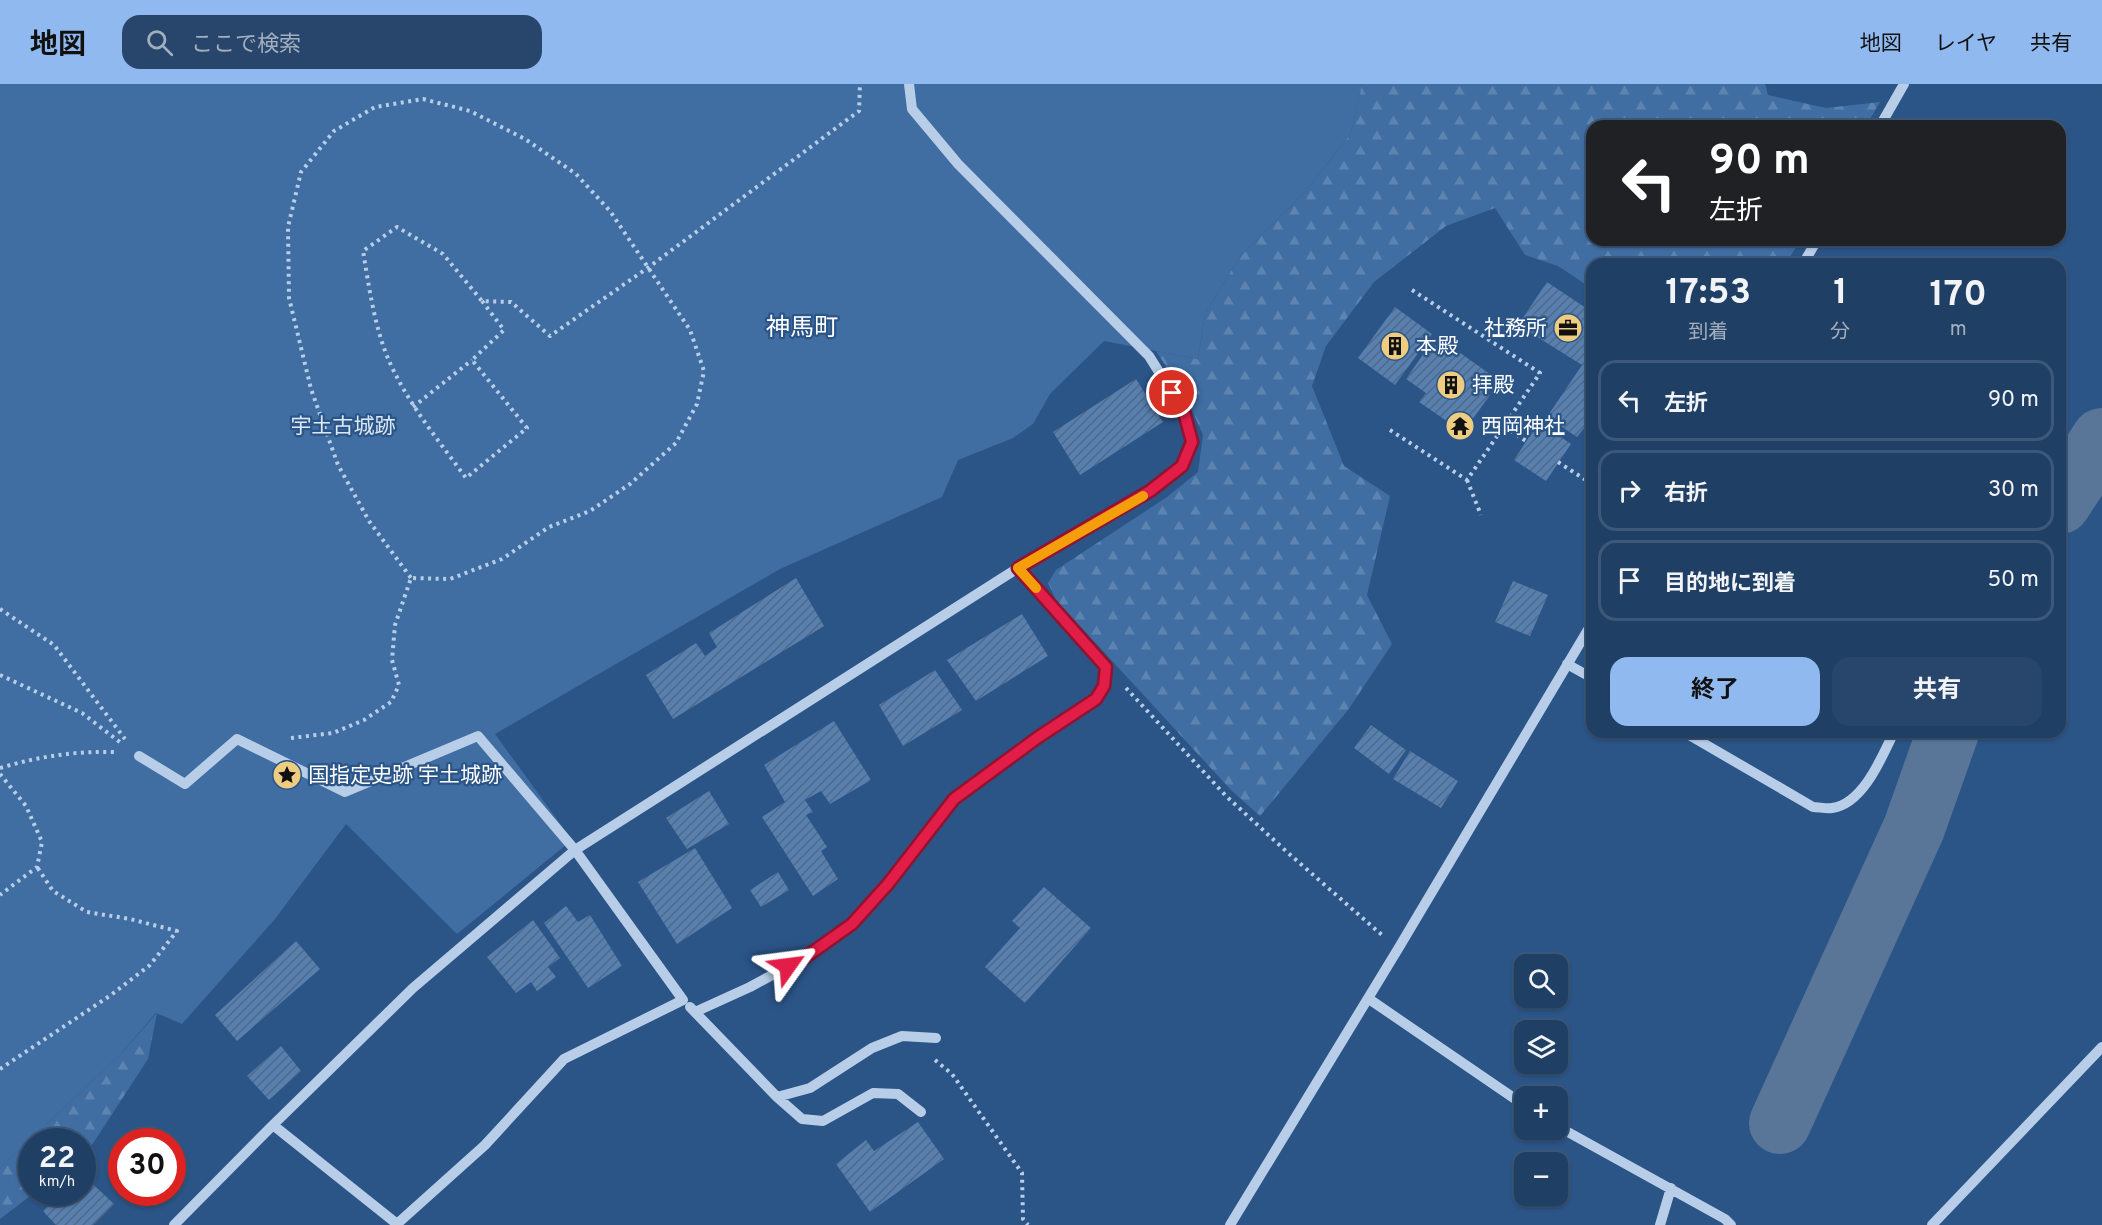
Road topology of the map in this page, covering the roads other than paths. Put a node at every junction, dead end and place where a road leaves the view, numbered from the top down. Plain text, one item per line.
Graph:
1 (909, 84) edge
2 (1904, 84) edge
3 (1883, 120) edge
4 (1018, 568) junction
5 (1586, 633) edge
6 (1567, 664) junction
7 (1586, 675) edge
8 (1694, 738) edge
9 (1891, 738) edge
10 (139, 756) road end
11 (575, 850) junction
12 (1368, 999) junction
13 (683, 1000) junction
14 (695, 1012) junction
15 (936, 1038) dead end
16 (2102, 1047) edge
17 (777, 1097) junction
18 (1514, 1098) edge
19 (921, 1112) dead end
20 (273, 1125) junction
21 (1568, 1132) edge
22 (1671, 1188) junction
23 (1725, 1223) edge
24 (397, 1224) edge
25 (174, 1225) edge
26 (1230, 1225) edge
27 (1660, 1225) edge
28 (1932, 1225) edge

1 - 4 street
2 - 3 street
4 - 11 street
4 - 14 street
5 - 6 street
6 - 7 street
6 - 12 street
8 - 9 street
10 - 11 street
11 - 13 street
11 - 20 street
12 - 18 street
12 - 26 street
13 - 14 street
13 - 24 street
14 - 17 street
15 - 17 street
16 - 28 street
17 - 19 street
20 - 24 street
20 - 25 street
21 - 22 street
22 - 23 street
22 - 27 street

